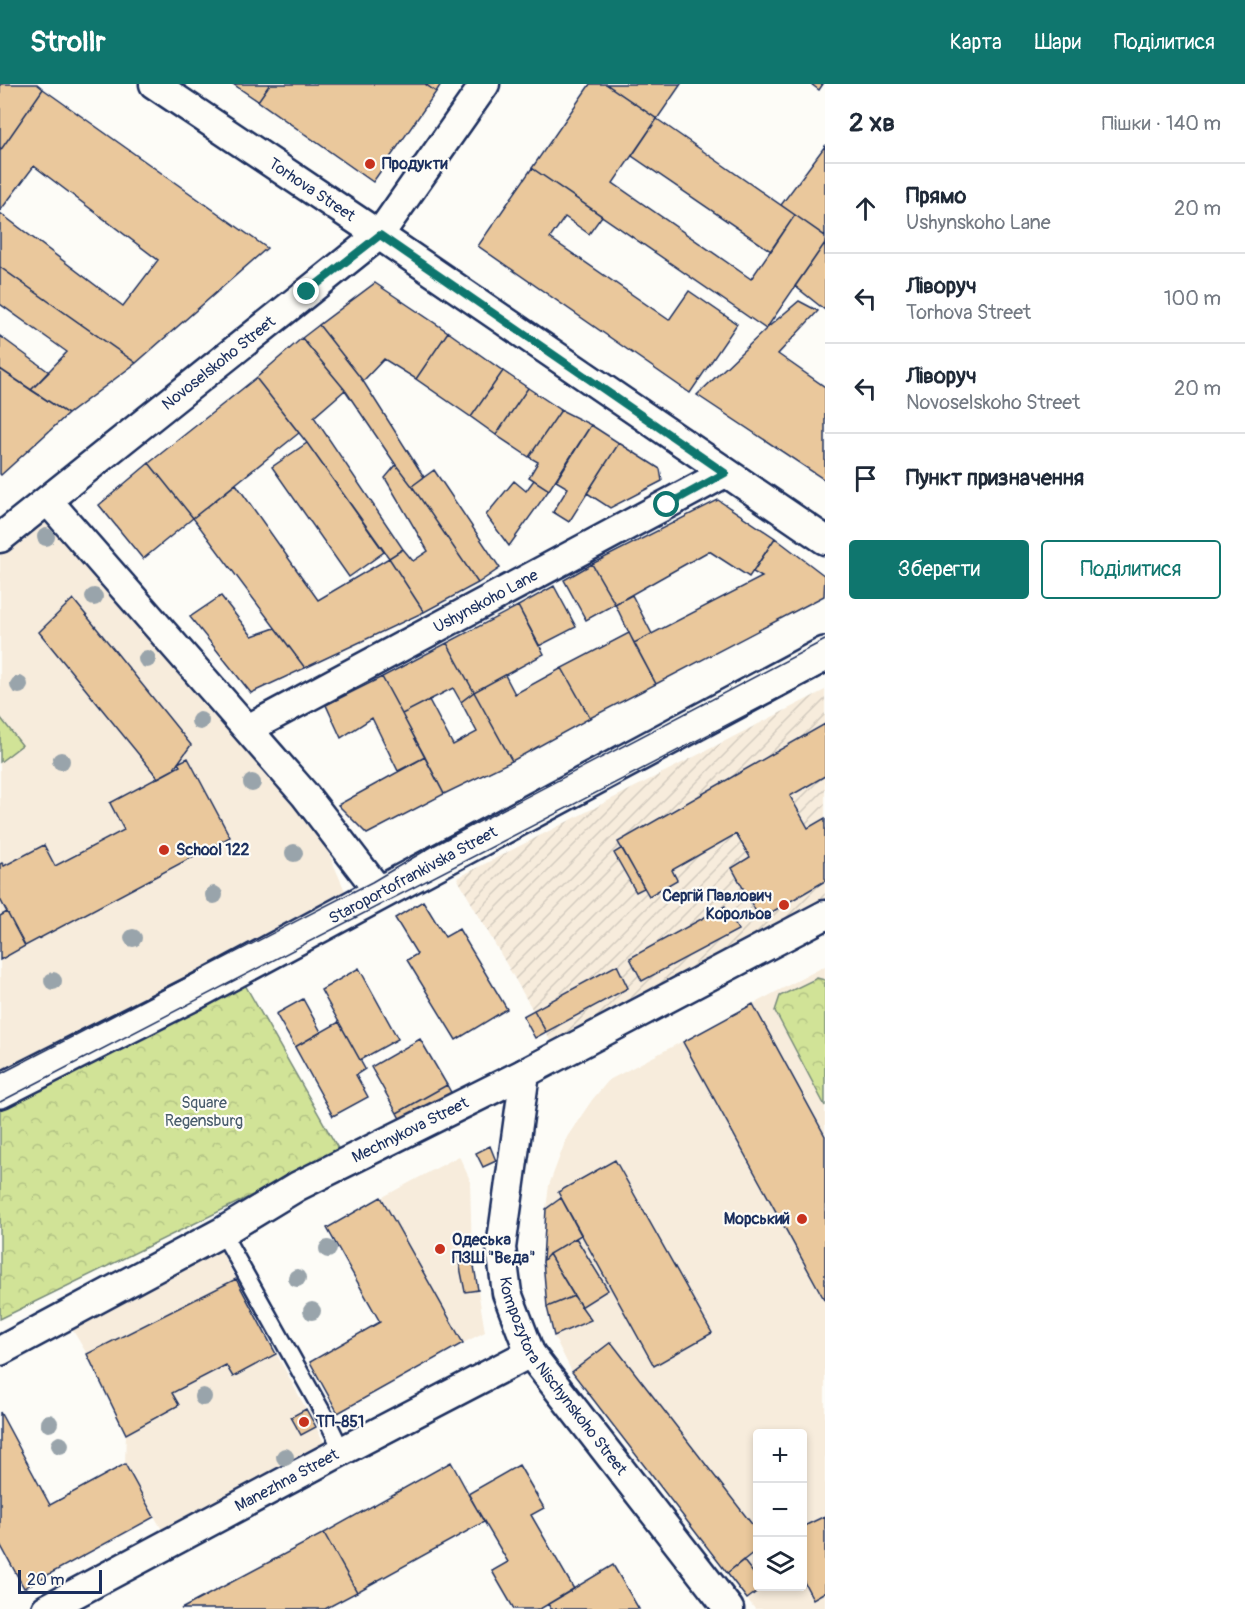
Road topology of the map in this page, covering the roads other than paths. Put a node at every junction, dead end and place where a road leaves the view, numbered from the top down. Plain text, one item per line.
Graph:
1 (154, 84) edge
2 (485, 84) edge
3 (380, 235) junction
4 (725, 473) junction
5 (48, 501) junction
6 (0, 538) edge
7 (825, 540) edge
8 (825, 654) edge
9 (248, 729) junction
10 (381, 894) junction
11 (825, 915) edge
12 (525, 1073) junction
13 (0, 1091) edge
14 (222, 1232) junction
15 (0, 1351) edge
16 (530, 1353) junction
17 (342, 1451) junction
18 (46, 1609) edge
19 (729, 1609) edge

1 - 3 street, Torhova Street
2 - 3 street, Novoselskoho Street
3 - 4 street, Torhova Street
3 - 5 street, Novoselskoho Street
4 - 7 street, Torhova Street
4 - 9 street, Ushynskoho Lane
5 - 6 street, Novoselskoho Street
5 - 9 street
8 - 10 main road, Staroportofrankivska Street
9 - 10 street
10 - 13 main road, Staroportofrankivska Street
11 - 12 street, Mechnykova Street
12 - 14 street, Mechnykova Street
12 - 16 street, Kompozytora Nischynskoho Street
14 - 15 street, Mechnykova Street
14 - 17 lane
16 - 17 street, Manezhna Street
16 - 19 street, Kompozytora Nischynskoho Street
17 - 18 street, Manezhna Street

